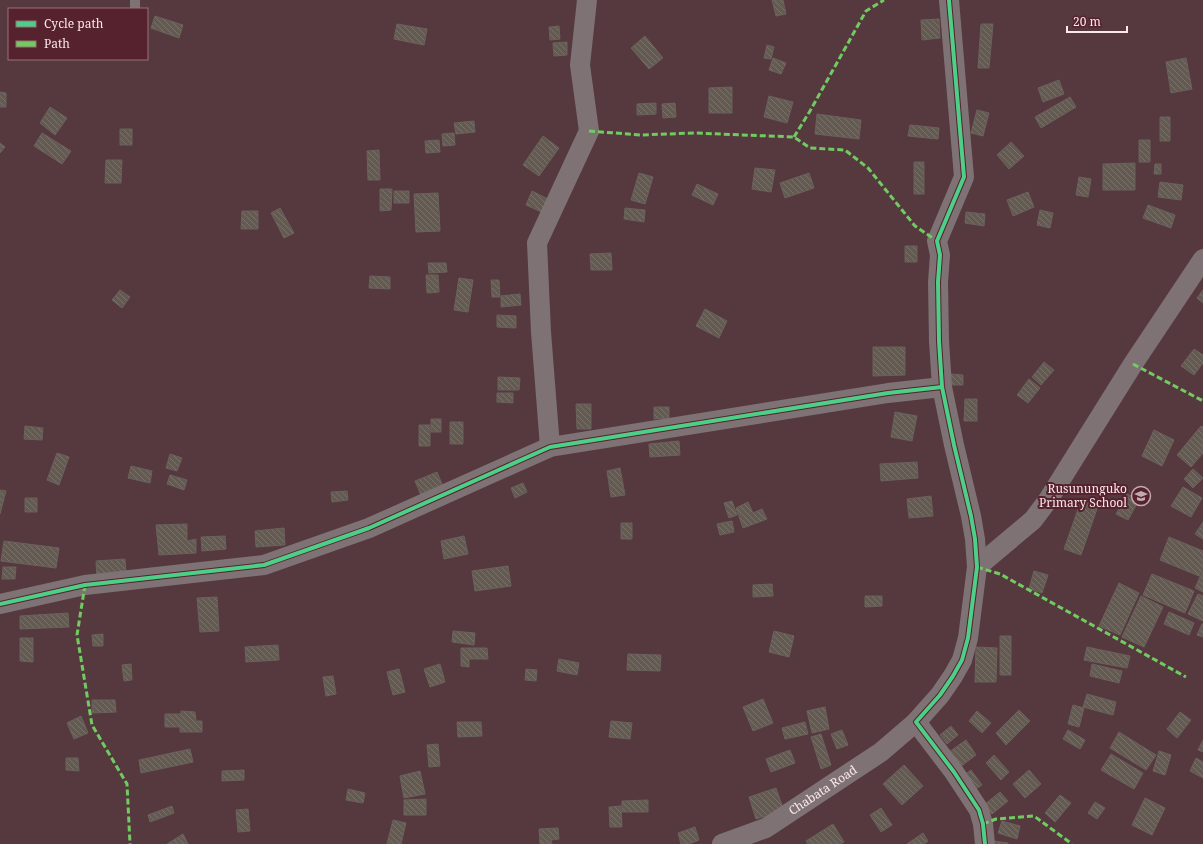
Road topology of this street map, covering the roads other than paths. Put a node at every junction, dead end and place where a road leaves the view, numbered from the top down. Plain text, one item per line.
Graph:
1 (587, 0) edge
2 (949, 0) edge
3 (1203, 259) edge
4 (942, 387) junction
5 (550, 447) junction
6 (978, 567) junction
7 (0, 604) edge
8 (916, 722) junction
9 (722, 844) edge
10 (985, 844) edge

1 - 5 street
2 - 4 street, Chabata Road
3 - 6 street
4 - 5 street
4 - 6 street, Chabata Road
5 - 7 street
6 - 8 street, Chabata Road
8 - 9 street, Chabata Road
8 - 10 street

